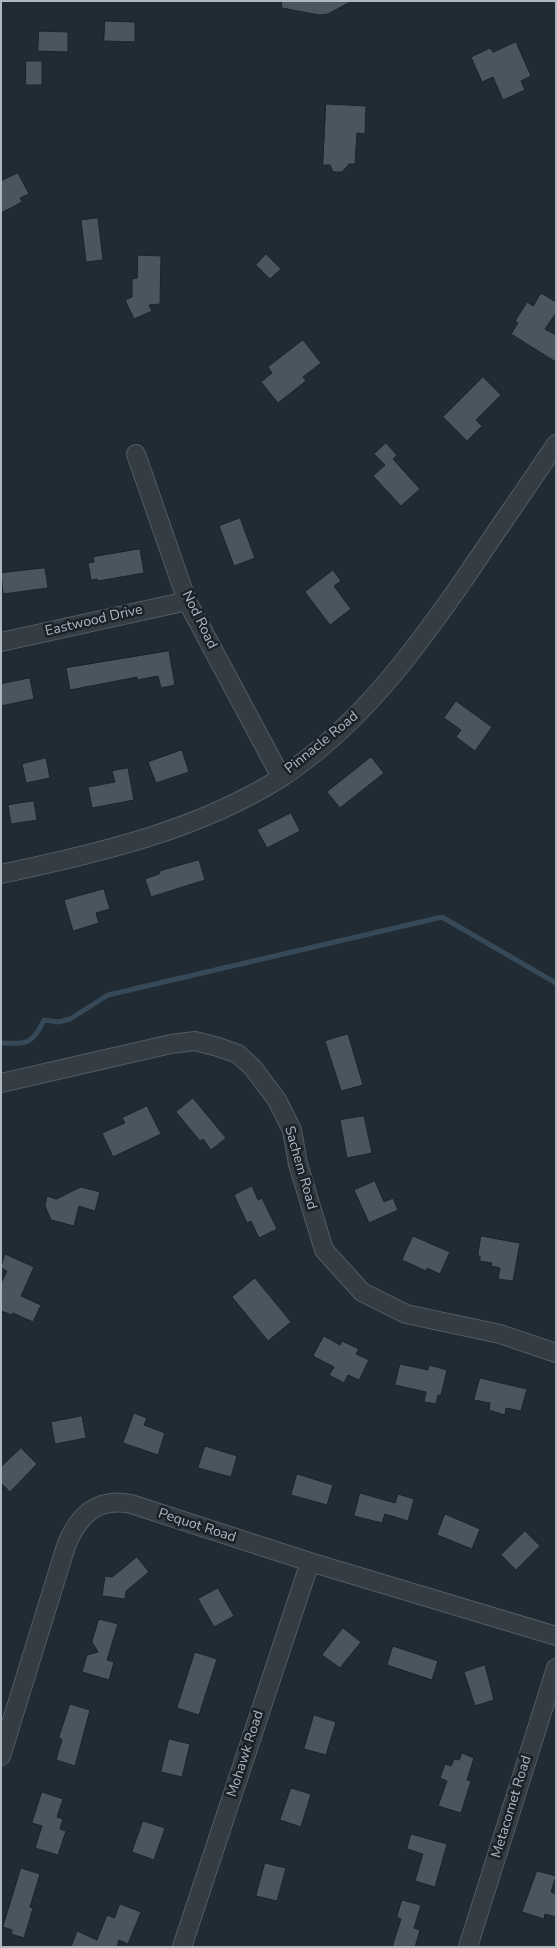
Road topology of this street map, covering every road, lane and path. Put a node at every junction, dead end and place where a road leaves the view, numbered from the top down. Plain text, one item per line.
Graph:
1 (556, 444) edge
2 (136, 454) dead end
3 (187, 601) junction
4 (1, 642) edge
5 (281, 777) junction
6 (1, 874) edge
7 (1, 1083) edge
8 (556, 1353) edge
9 (310, 1562) junction
10 (556, 1636) edge
11 (556, 1668) edge
12 (1, 1756) edge
13 (182, 1947) edge
14 (468, 1947) edge

1 - 5 street, Pinnacle Road
2 - 3 street, Nod Road
3 - 4 street, Eastwood Drive
3 - 5 street, Nod Road
5 - 6 street, Pinnacle Road
7 - 8 street, Sachem Road
9 - 10 street, Pequot Road
9 - 12 street, Pequot Road
9 - 13 street, Mohawk Road
11 - 14 street, Metacomet Road

